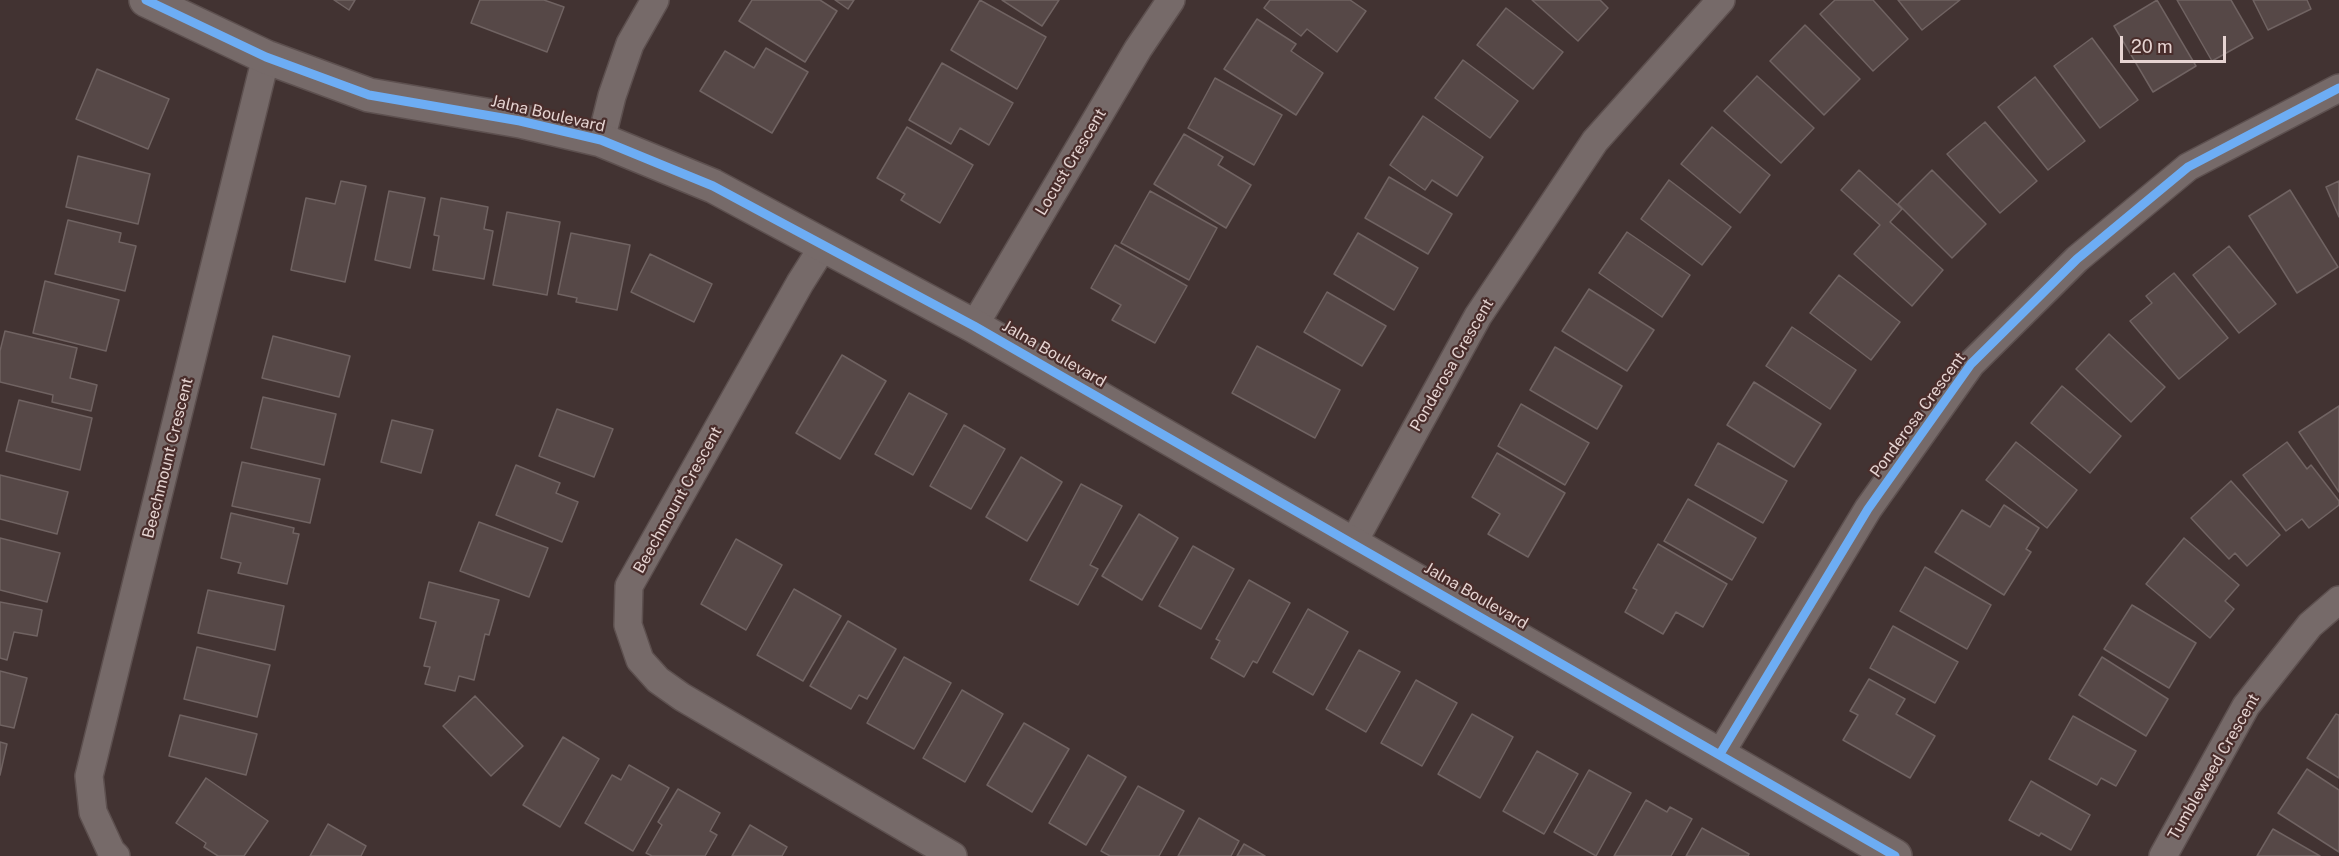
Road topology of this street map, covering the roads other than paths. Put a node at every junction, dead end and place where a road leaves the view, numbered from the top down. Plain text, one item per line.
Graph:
1 (146, 0) edge
2 (655, 0) edge
3 (1171, 0) edge
4 (1721, 0) edge
5 (266, 57) junction
6 (2339, 88) edge
7 (601, 140) junction
8 (824, 245) junction
9 (974, 326) junction
10 (1353, 543) junction
11 (2339, 600) edge
12 (1720, 754) junction
13 (116, 856) edge
14 (953, 856) edge
15 (1896, 856) edge
16 (2163, 856) edge

1 - 5 street, Jalna Boulevard
2 - 7 street
3 - 9 street, Locust Crescent
4 - 10 street, Ponderosa Crescent
5 - 7 street, Jalna Boulevard
5 - 13 street, Beechmount Crescent
6 - 12 street, Ponderosa Crescent
7 - 8 street, Jalna Boulevard
8 - 9 street, Jalna Boulevard
8 - 14 street, Beechmount Crescent
9 - 10 street, Jalna Boulevard
10 - 12 street, Jalna Boulevard
11 - 16 street, Tumbleweed Crescent
12 - 15 street, Jalna Boulevard

